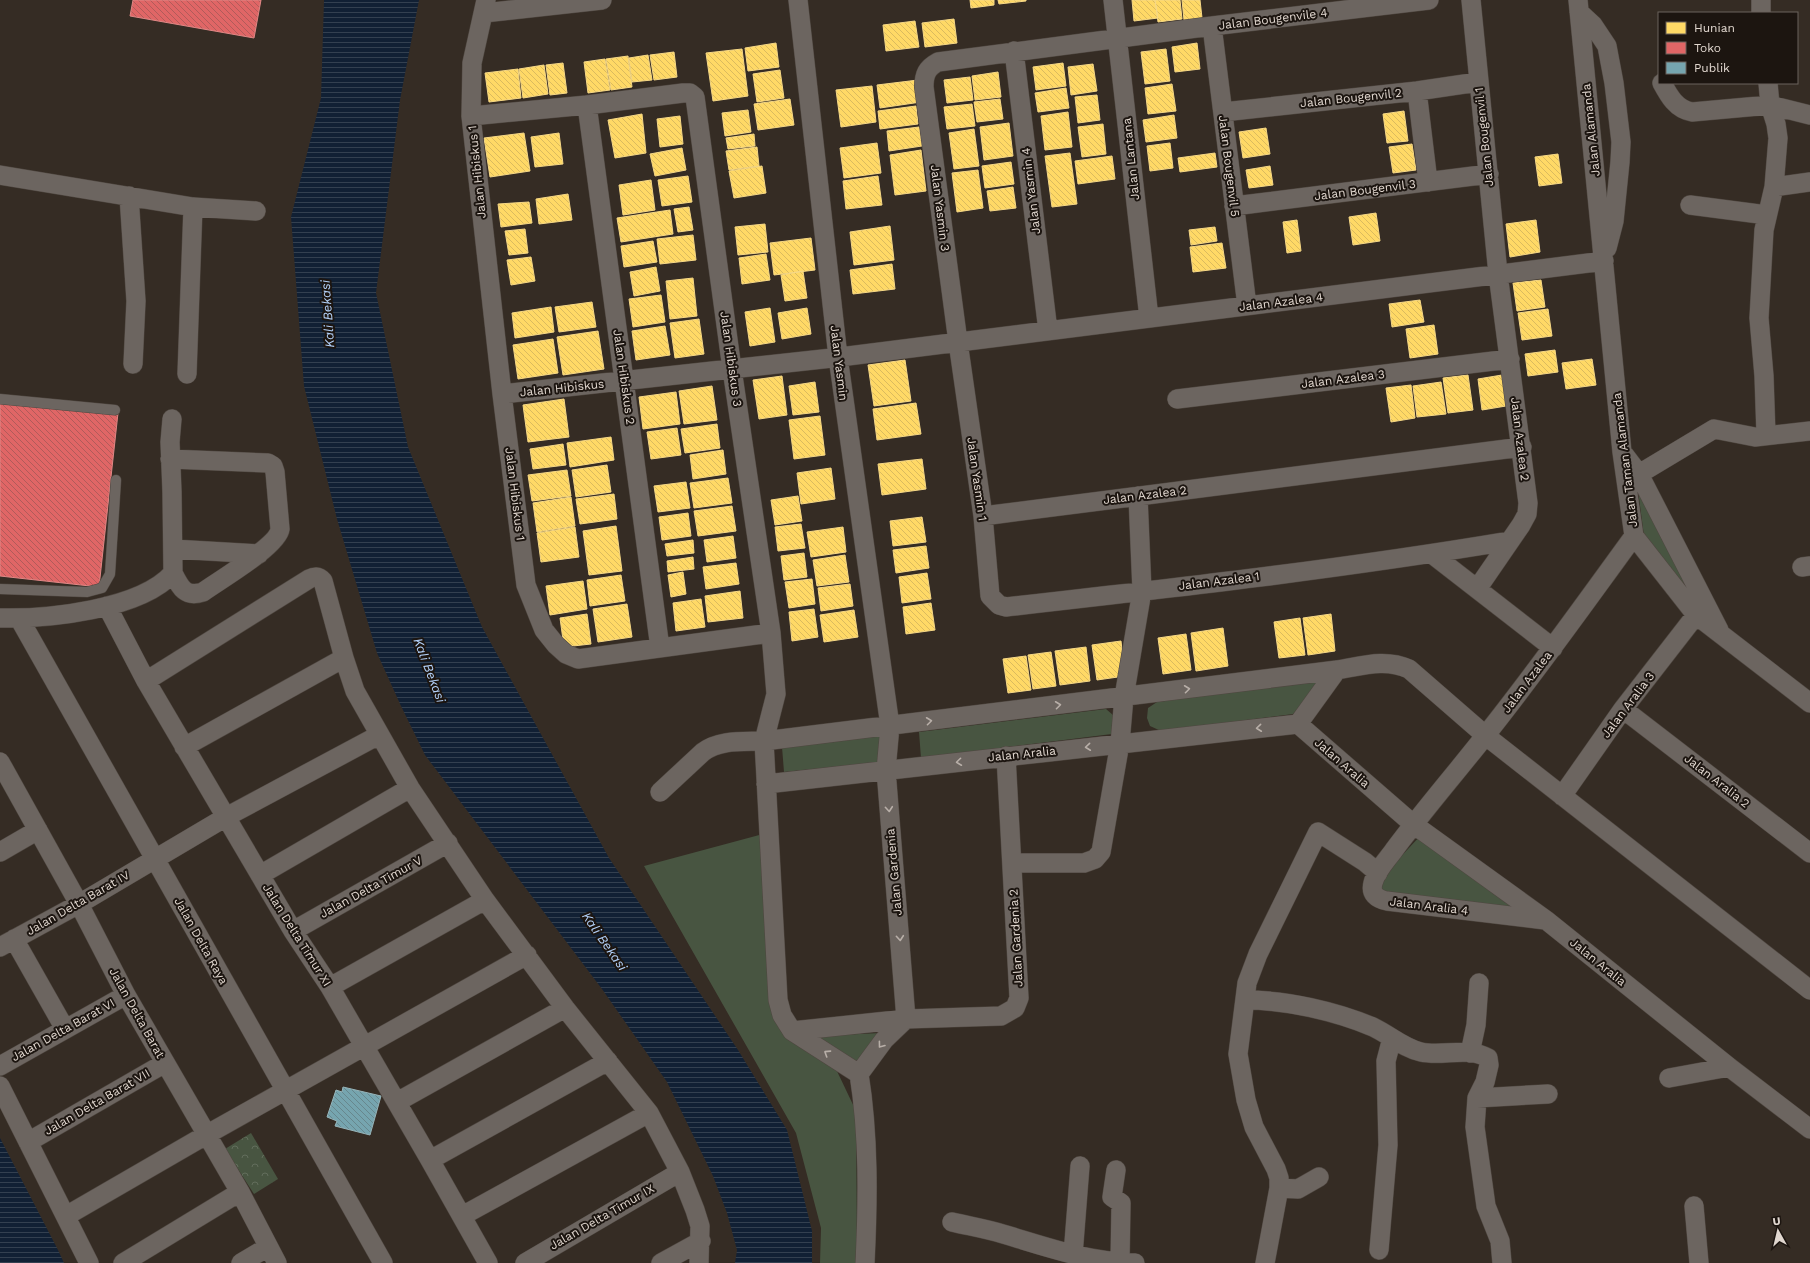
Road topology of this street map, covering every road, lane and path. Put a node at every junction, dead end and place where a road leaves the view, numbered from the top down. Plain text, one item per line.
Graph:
1 (602, 0) edge
2 (798, 0) edge
3 (1113, 0) edge
4 (1429, 0) edge
5 (1471, 0) edge
6 (1761, 0) edge
7 (1578, 6) edge
8 (485, 7) edge
9 (1761, 12) edge
10 (1212, 26) junction
11 (1118, 38) junction
12 (1014, 51) junction
13 (925, 73) joint
14 (1478, 82) junction
15 (1663, 84) edge
16 (1768, 84) edge
17 (1417, 91) junction
18 (587, 105) junction
19 (1770, 105) junction
20 (1223, 112) junction
21 (1810, 115) edge
22 (471, 116) junction
23 (1489, 174) junction
24 (0, 175) edge
25 (1428, 182) junction
26 (1810, 182) edge
27 (1774, 187) junction
28 (129, 196) junction
29 (1690, 205) dead end
30 (1234, 206) junction
31 (193, 207) junction
32 (256, 212) dead end
33 (1767, 215) junction
34 (1604, 261) junction
35 (1498, 274) junction
36 (1247, 306) junction
37 (1149, 318) junction
38 (1048, 331) junction
39 (958, 342) junction
40 (838, 357) junction
41 (1510, 359) junction
42 (133, 364) dead end
43 (732, 369) junction
44 (187, 374) dead end
45 (625, 381) junction
46 (502, 394) junction
47 (0, 399) edge
48 (1177, 399) dead end
49 (115, 410) dead end
50 (172, 419) dead end
51 (1810, 431) edge
52 (1766, 435) junction
53 (1522, 447) junction
54 (1622, 452) junction
55 (170, 459) junction
56 (1639, 474) junction
57 (116, 480) dead end
58 (1138, 496) junction
59 (983, 516) junction
60 (1634, 536) junction
61 (1509, 541) junction
62 (173, 549) junction
63 (259, 554) junction
64 (1432, 554) junction
65 (173, 573) junction
66 (0, 589) edge
67 (1477, 589) junction
68 (1142, 592) junction
69 (107, 606) junction
70 (1006, 607) joint
71 (1696, 615) junction
72 (0, 618) edge
73 (20, 618) junction
74 (771, 633) junction
75 (1723, 637) junction
76 (660, 648) junction
77 (1553, 648) junction
78 (344, 658) junction
79 (1337, 670) junction
80 (146, 681) junction
81 (1124, 697) junction
82 (1810, 703) edge
83 (1623, 709) junction
84 (1298, 724) junction
85 (890, 726) junction
86 (379, 735) junction
87 (1486, 736) junction
88 (764, 741) junction
89 (1120, 743) junction
90 (184, 747) junction
91 (1006, 756) junction
92 (0, 762) edge
93 (886, 770) junction
94 (766, 784) junction
95 (410, 788) junction
96 (660, 792) dead end
97 (1562, 796) junction
98 (226, 817) junction
99 (1413, 824) junction
100 (38, 830) junction
101 (448, 843) junction
102 (0, 852) edge
103 (1810, 853) edge
104 (155, 859) junction
105 (1012, 864) junction
106 (1378, 873) junction
107 (260, 875) junction
108 (485, 900) junction
109 (79, 904) junction
110 (1546, 920) junction
111 (293, 930) junction
112 (7, 943) edge
113 (527, 956) junction
114 (1479, 983) dead end
115 (330, 988) junction
116 (1810, 990) edge
117 (126, 995) junction
118 (1245, 1000) junction
119 (565, 1008) junction
120 (906, 1019) junction
121 (65, 1029) junction
122 (792, 1031) junction
123 (1392, 1038) junction
124 (364, 1046) junction
125 (1470, 1053) junction
126 (608, 1061) junction
127 (165, 1063) junction
128 (0, 1066) edge
129 (1729, 1067) junction
130 (859, 1074) junction
131 (1669, 1078) dead end
132 (0, 1086) edge
133 (285, 1091) junction
134 (1548, 1094) dead end
135 (1477, 1098) junction
136 (396, 1102) junction
137 (649, 1113) junction
138 (1810, 1129) edge
139 (206, 1135) junction
140 (28, 1142) junction
141 (430, 1160) junction
142 (1080, 1166) dead end
143 (1116, 1170) dead end
144 (680, 1172) junction
145 (1319, 1178) dead end
146 (1279, 1188) junction
147 (240, 1192) junction
148 (1694, 1206) dead end
149 (66, 1216) junction
150 (462, 1216) junction
151 (952, 1222) dead end
152 (700, 1241) junction
153 (1379, 1250) dead end
154 (272, 1255) edge
155 (1073, 1255) junction
156 (89, 1263) edge
157 (123, 1263) edge
158 (241, 1263) edge
159 (383, 1263) edge
160 (488, 1263) edge
161 (525, 1263) edge
162 (661, 1263) edge
163 (699, 1263) edge
164 (865, 1263) edge
165 (1127, 1263) edge
166 (1265, 1263) edge
167 (1502, 1263) edge
168 (1699, 1263) edge

1 - 8 street
2 - 40 street, Jalan Yasmin
3 - 11 street, Jalan Lantana
4 - 10 street, Jalan Bougenvile 4
5 - 14 street, Jalan Bougenvil 1
6 - 9 street
7 - 34 street, Jalan Alamanda
7 - 34 street
8 - 22 street, Jalan Hibiskus 1
10 - 11 street, Jalan Bougenvile 4
10 - 20 street, Jalan Bougenvil 5
11 - 12 street, Jalan Bougenvile 4
11 - 37 street, Jalan Lantana
12 - 13 street, Jalan Bougenvile 4
12 - 38 street, Jalan Yasmin 4
13 - 39 street, Jalan Yasmin 3
14 - 17 street, Jalan Bougenvil 2
14 - 23 street, Jalan Bougenvil 1
15 - 19 street
16 - 19 street
17 - 20 street, Jalan Bougenvil 2
17 - 25 street, Jalan Bougenvil 3
18 - 22 street
18 - 43 street, Jalan Hibiskus 3
18 - 45 street, Jalan Hibiskus 2
19 - 21 street
19 - 27 street
20 - 30 street, Jalan Bougenvil 5
22 - 46 street, Jalan Hibiskus 1
23 - 25 street
23 - 35 street, Jalan Bougenvil 1
24 - 28 street
25 - 30 street, Jalan Bougenvil 3
26 - 27 street
27 - 33 street
28 - 31 street
28 - 42 street
29 - 33 street
30 - 36 street, Jalan Bougenvil 5
31 - 32 street
31 - 44 street
33 - 52 street
34 - 35 street, Jalan Azalea 4
34 - 54 street, Jalan Taman Alamanda
35 - 36 street, Jalan Azalea 4
35 - 41 street, Jalan Azalea 2
36 - 37 street, Jalan Azalea 4
37 - 38 street, Jalan Azalea 4
38 - 39 street, Jalan Azalea 4
39 - 40 street, Jalan Azalea 4
39 - 59 street, Jalan Yasmin 1
40 - 43 street, Jalan Hibiskus
40 - 85 street, Jalan Yasmin
41 - 48 street, Jalan Azalea 3
41 - 53 street, Jalan Azalea 2
43 - 45 street, Jalan Hibiskus
43 - 74 street, Jalan Hibiskus 3
45 - 46 street, Jalan Hibiskus
45 - 76 street, Jalan Hibiskus 2
46 - 76 street, Jalan Hibiskus 1
47 - 49 lane
50 - 55 street
51 - 52 street
52 - 56 street
53 - 58 street, Jalan Azalea 2
53 - 61 street, Jalan Azalea 2
54 - 56 street
54 - 60 street, Jalan Taman Alamanda
55 - 62 street
55 - 63 street
56 - 75 street
57 - 66 lane
58 - 59 street, Jalan Azalea 2
58 - 68 street
59 - 70 street, Jalan Yasmin 1
60 - 71 street, Jalan Taman Alamanda
60 - 77 street, Jalan Azalea
61 - 64 street, Jalan Azalea 1
61 - 67 street, Jalan Azalea 2
62 - 63 street
62 - 65 street
63 - 65 street
64 - 67 street
64 - 68 street, Jalan Azalea 1
65 - 69 street
67 - 77 street
68 - 70 street, Jalan Azalea 1
68 - 81 street
69 - 73 street
69 - 80 street, Jalan Delta Timur XI
71 - 75 street, Jalan Taman Alamanda
71 - 83 street, Jalan Aralia 3
72 - 73 street
73 - 104 street, Jalan Delta Raya
74 - 76 street, Jalan Hibiskus 1
74 - 88 street, Jalan Hibiskus 3
75 - 82 street, Jalan Taman Alamanda
77 - 87 street, Jalan Azalea
78 - 80 street
78 - 86 street
78 - 90 street
81 -> 79 street
79 - 84 street
79 - 87 street
80 - 90 street, Jalan Delta Timur XI
85 -> 81 street
81 - 89 street
83 - 97 street, Jalan Aralia 3
83 - 103 street, Jalan Aralia 2
84 -> 89 street, Jalan Aralia
84 - 99 street, Jalan Aralia
85 - 88 street
85 - 93 street, Jalan Gardenia
86 - 95 street
86 - 98 street, Jalan Delta Barat IV
87 - 97 street
87 - 99 street, Jalan Azalea
88 - 94 street, Jalan Hibiskus 3
88 - 96 street
89 -> 91 street, Jalan Aralia
89 - 105 street
90 - 98 street, Jalan Delta Timur XI
91 -> 93 street, Jalan Aralia
91 - 105 street, Jalan Gardenia 2
92 - 100 street, Jalan Delta Barat
93 - 94 street, Jalan Aralia
93 -> 120 street, Jalan Gardenia
94 - 122 street, Jalan Hibiskus 3
95 - 101 street
95 - 107 street
97 - 116 street
98 - 104 street, Jalan Delta Barat IV
98 - 107 street, Jalan Delta Timur XI
99 - 106 street, Jalan Aralia 4
99 - 110 street, Jalan Aralia
100 - 102 street
100 - 109 street, Jalan Delta Barat
101 - 108 street
101 - 111 street, Jalan Delta Timur V
104 - 109 street, Jalan Delta Barat IV
104 - 133 street, Jalan Delta Raya
105 - 120 street, Jalan Gardenia 2
106 - 110 street, Jalan Aralia 4
106 - 118 street
107 - 111 street, Jalan Delta Timur XI
108 - 113 street
108 - 115 street
109 - 112 street, Jalan Delta Barat IV
109 - 117 street, Jalan Delta Barat
110 - 129 street, Jalan Aralia
111 - 115 street, Jalan Delta Timur XI
112 - 121 street
113 - 119 street
113 - 124 street
114 - 125 street
115 - 124 street, Jalan Delta Timur XI
117 - 121 street, Jalan Delta Barat VI
117 - 127 street, Jalan Delta Barat
118 - 123 street
118 - 146 street
119 - 126 street
119 - 136 street
120 - 122 street, Jalan Gardenia 2
120 -> 130 street
121 - 128 street, Jalan Delta Barat VI
130 -> 122 street
123 - 125 street
123 - 153 street
124 - 133 street
124 - 136 street, Jalan Delta Timur XI
125 - 135 street
126 - 137 street
126 - 141 street
127 - 139 street, Jalan Delta Barat
127 - 140 street, Jalan Delta Barat VII
129 - 131 street
129 - 138 street, Jalan Aralia
130 - 164 street
132 - 140 street
133 - 139 street
133 - 159 street, Jalan Delta Raya
134 - 135 street
135 - 167 street
136 - 141 street, Jalan Delta Timur XI
137 - 144 street
137 - 150 street
139 - 147 street, Jalan Delta Barat
139 - 149 street
140 - 149 street
141 - 150 street, Jalan Delta Timur XI
142 - 155 street
143 - 165 street
144 - 152 street
144 - 161 street, Jalan Delta Timur IX
145 - 146 street
146 - 166 street
147 - 154 street, Jalan Delta Barat
147 - 157 street
148 - 168 street
149 - 156 street
150 - 160 street, Jalan Delta Timur XI
151 - 155 street
152 - 162 street
152 - 163 street
154 - 158 street
155 - 165 street

